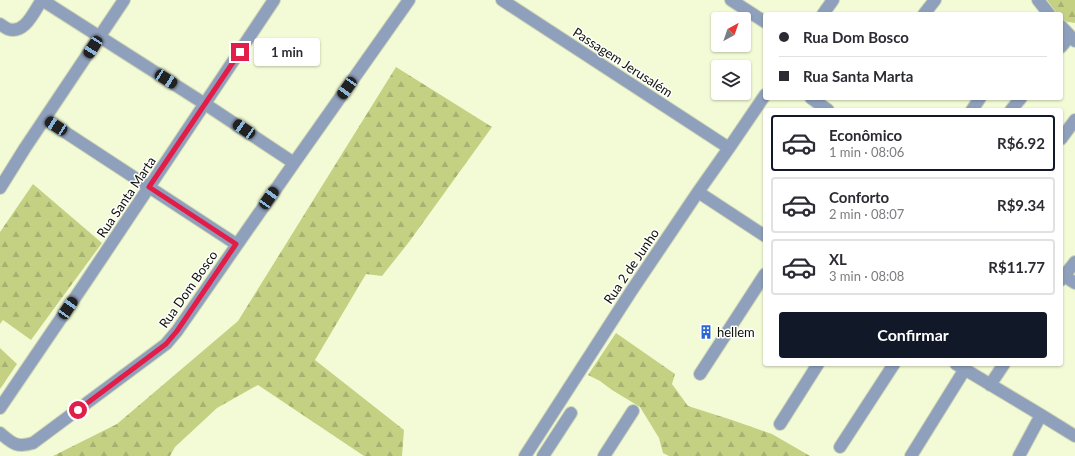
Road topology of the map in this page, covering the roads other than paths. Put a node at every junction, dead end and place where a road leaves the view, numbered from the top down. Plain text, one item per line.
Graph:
1 (42, 0) edge
2 (124, 0) edge
3 (274, 0) edge
4 (410, 0) edge
5 (502, 0) edge
6 (731, 0) edge
7 (833, 0) edge
8 (934, 0) edge
9 (824, 12) edge
10 (925, 12) edge
11 (763, 21) edge
12 (0, 24) edge
13 (1063, 28) edge
14 (100, 36) junction
15 (1073, 38) edge
16 (1063, 46) edge
17 (763, 98) edge
18 (814, 100) edge
19 (1019, 100) edge
20 (205, 104) junction
21 (825, 108) edge
22 (1013, 108) edge
23 (45, 119) junction
24 (1075, 120) edge
25 (1063, 136) edge
26 (729, 148) junction
27 (294, 163) junction
28 (149, 187) junction
29 (0, 188) edge
30 (698, 192) junction
31 (763, 235) edge
32 (236, 244) junction
33 (1075, 262) edge
34 (1063, 275) edge
35 (763, 277) edge
36 (1063, 277) edge
37 (1075, 283) edge
38 (817, 366) edge
39 (893, 366) edge
40 (1003, 366) edge
41 (960, 367) edge
42 (700, 374) dead end
43 (990, 385) junction
44 (0, 408) edge
45 (633, 411) dead end
46 (571, 413) dead end
47 (1042, 415) junction
48 (780, 424) dead end
49 (0, 433) edge
50 (1075, 436) edge
51 (840, 447) dead end
52 (525, 456) edge
53 (543, 456) edge
54 (604, 456) edge
55 (911, 456) edge
56 (1019, 456) edge

1 - 12 street
1 - 14 street
2 - 14 street
3 - 20 street, Rua Santa Marta
4 - 27 street, Rua Dom Bosco
5 - 26 street, Passagem Jerusalém
6 - 11 street
7 - 9 street
8 - 10 street
13 - 15 street
14 - 20 street
14 - 23 street
15 - 16 street
17 - 26 street, Rua 2 de Junho
18 - 21 street
19 - 22 street
20 - 27 street
20 - 28 street, Rua Santa Marta
23 - 28 street
23 - 29 street
24 - 25 street
26 - 30 street, Rua 2 de Junho
27 - 32 street, Rua Dom Bosco
28 - 32 street
28 - 44 street, Rua Santa Marta
30 - 31 street
30 - 52 street, Rua 2 de Junho
32 - 49 street, Rua Dom Bosco
33 - 34 street
35 - 42 street
36 - 37 street
38 - 48 street
39 - 51 street
40 - 43 street
41 - 43 street
41 - 55 street
43 - 47 street
45 - 54 street
46 - 53 street
47 - 50 street
47 - 56 street

